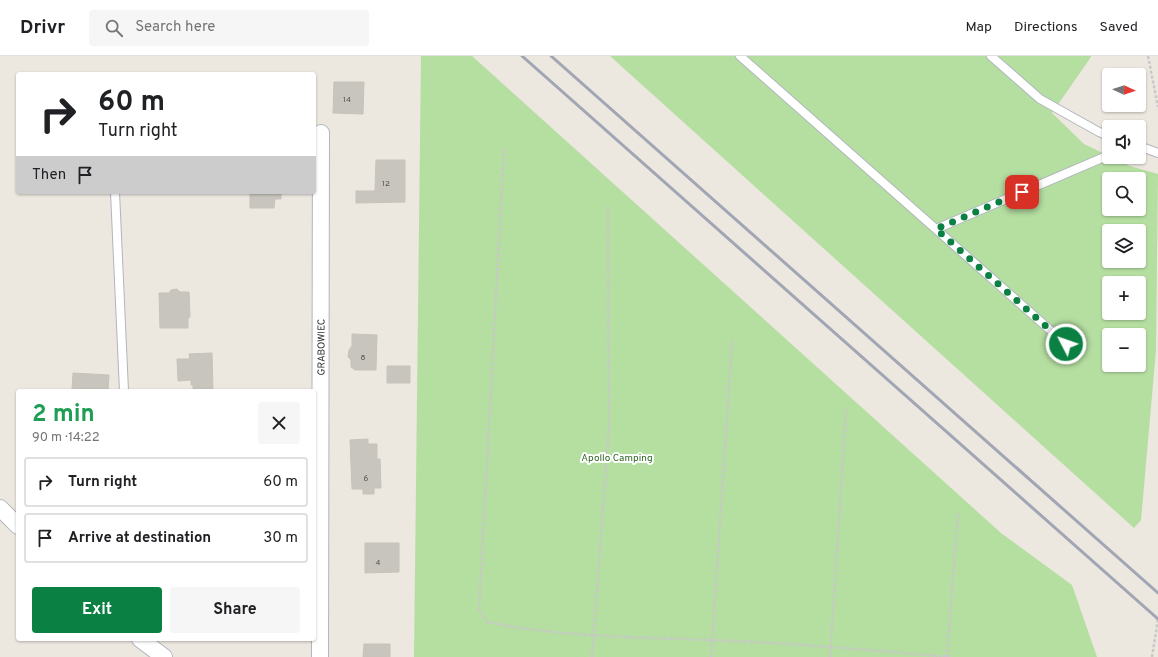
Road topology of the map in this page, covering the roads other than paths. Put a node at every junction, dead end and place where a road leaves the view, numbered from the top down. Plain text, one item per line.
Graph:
1 (740, 56) edge
2 (991, 56) edge
3 (321, 133) dead end
4 (1102, 133) edge
5 (1146, 149) edge
6 (1158, 153) edge
7 (1102, 158) edge
8 (115, 194) edge
9 (936, 229) junction
10 (1066, 344) dead end
11 (124, 389) edge
12 (0, 508) edge
13 (16, 524) edge
14 (143, 641) edge
15 (164, 657) edge
16 (320, 657) edge

1 - 9 lane
2 - 4 lane
3 - 16 street, GRABOWIEC
5 - 6 lane
7 - 9 lane
8 - 11 lane
9 - 10 lane
12 - 13 street
14 - 15 street

